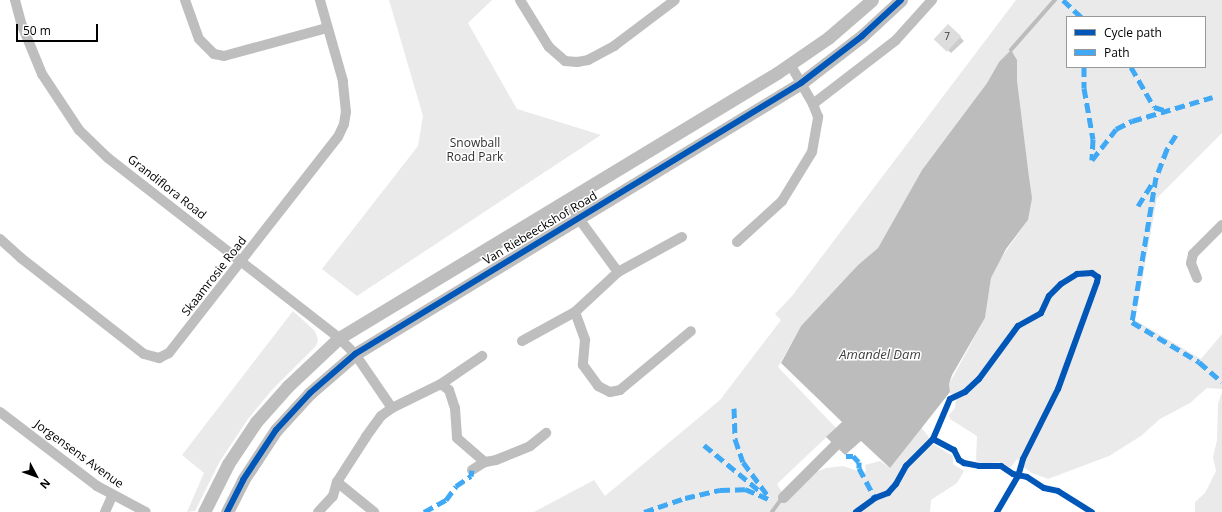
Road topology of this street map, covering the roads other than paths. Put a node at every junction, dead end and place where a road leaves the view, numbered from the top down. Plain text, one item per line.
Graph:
1 (15, 0) edge
2 (185, 0) edge
3 (320, 0) edge
4 (520, 0) edge
5 (675, 0) edge
6 (872, 0) edge
7 (901, 0) edge
8 (932, 0) edge
9 (327, 28) junction
10 (790, 64) junction
11 (801, 83) junction
12 (813, 104) junction
13 (566, 201) junction
14 (578, 218) junction
15 (1222, 225) edge
16 (682, 236) dead end
17 (0, 238) edge
18 (737, 242) dead end
19 (241, 263) junction
20 (618, 272) junction
21 (1197, 278) dead end
22 (575, 312) junction
23 (691, 331) dead end
24 (339, 338) junction
25 (522, 341) dead end
26 (354, 354) junction
27 (482, 356) dead end
28 (441, 384) junction
29 (392, 408) junction
30 (0, 412) edge
31 (546, 433) dead end
32 (485, 462) junction
33 (472, 470) dead end
34 (337, 482) junction
35 (112, 496) junction
36 (105, 512) edge
37 (146, 512) edge
38 (204, 512) edge
39 (226, 512) edge
40 (318, 512) edge
41 (374, 512) edge

1 - 19 street, Grandiflora Road
2 - 9 street
3 - 9 street, Skaamrosie Road
4 - 5 street
6 - 10 street, Van Riebeeckshof Road
7 - 11 street, Van Riebeeckshof Road
8 - 12 street
9 - 19 street, Skaamrosie Road
10 - 11 street
10 - 13 street, Van Riebeeckshof Road
11 - 12 street
11 - 14 street, Van Riebeeckshof Road
12 - 18 street
13 - 14 street
13 - 24 street, Van Riebeeckshof Road
14 - 20 street
14 - 26 street, Van Riebeeckshof Road
15 - 21 street
16 - 20 street
17 - 19 street, Skaamrosie Road
19 - 24 street, Grandiflora Road
20 - 22 street
22 - 23 street
22 - 25 street
24 - 26 street, Grandiflora Road
24 - 38 street, Van Riebeeckshof Road
26 - 29 street, Grandiflora Road
26 - 39 street, Van Riebeeckshof Road
27 - 28 street
28 - 29 street
28 - 32 street
29 - 34 street
30 - 35 street, Jorgensens Avenue
31 - 32 street
32 - 33 street
34 - 40 street
34 - 41 street
35 - 36 street
35 - 37 street, Jorgensens Avenue

